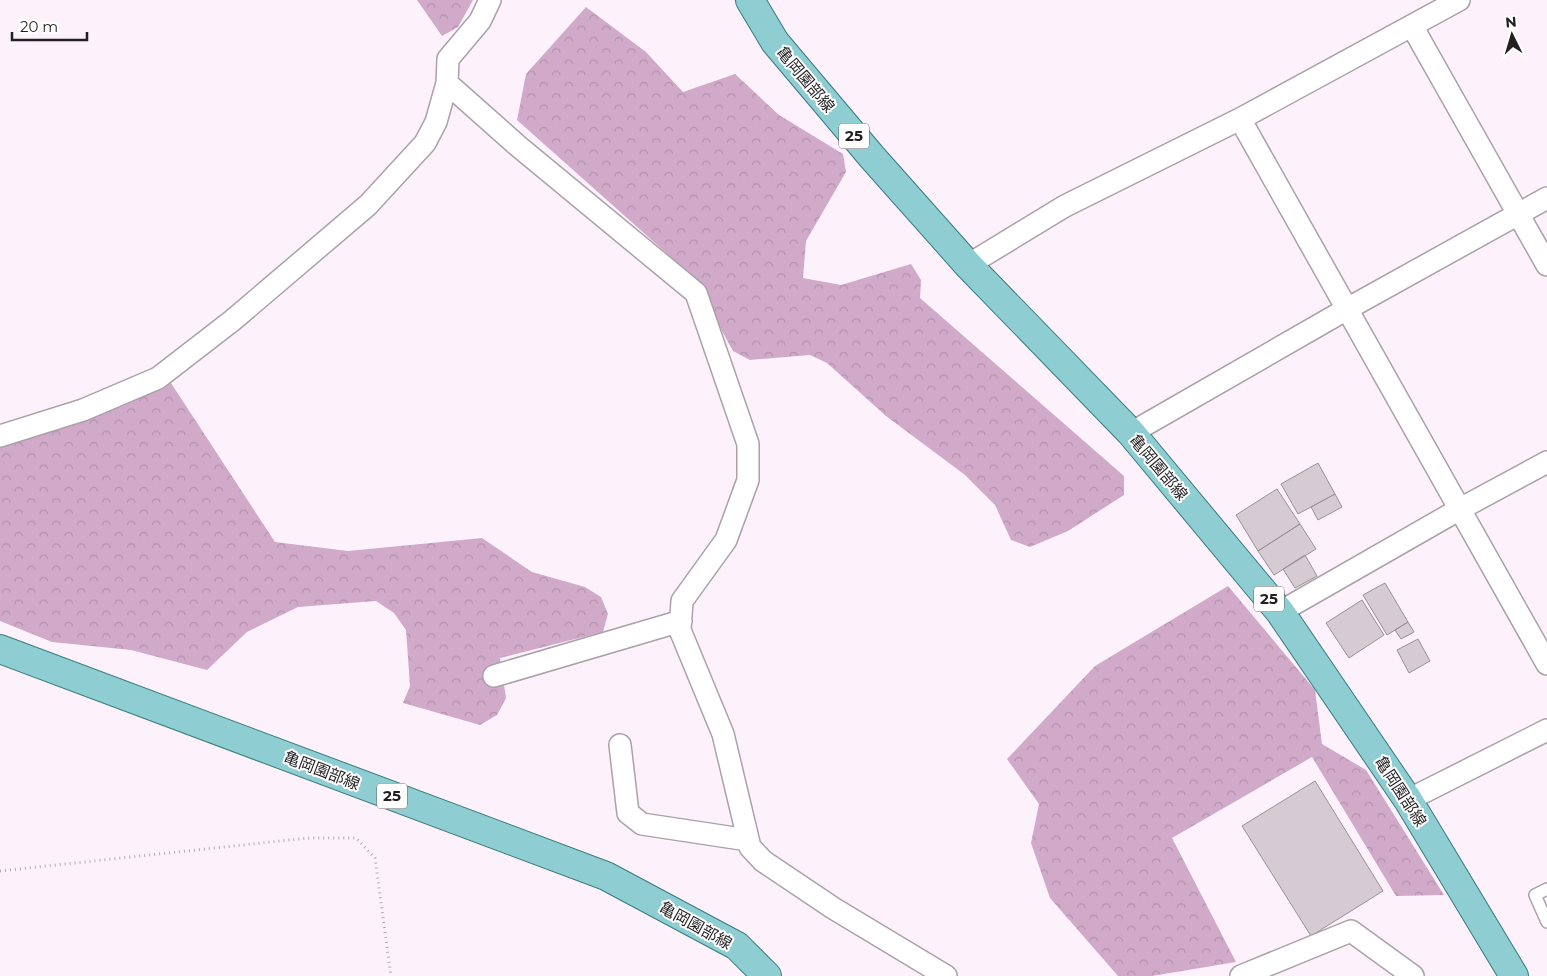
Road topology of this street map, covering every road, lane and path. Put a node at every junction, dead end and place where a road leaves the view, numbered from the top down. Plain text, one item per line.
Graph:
1 (490, 0) edge
2 (750, 0) edge
3 (1459, 0) edge
4 (1412, 26) junction
5 (446, 83) junction
6 (1240, 119) junction
7 (1547, 198) edge
8 (1518, 214) junction
9 (968, 265) junction
10 (1547, 265) edge
11 (1347, 309) junction
12 (1131, 434) junction
13 (0, 436) edge
14 (1547, 462) edge
15 (1460, 510) junction
16 (1280, 612) junction
17 (681, 621) junction
18 (0, 649) edge
19 (1547, 664) edge
20 (494, 676) dead end
21 (1547, 730) edge
22 (620, 746) dead end
23 (1408, 800) junction
24 (748, 840) junction
25 (0, 871) edge
26 (1547, 889) edge
27 (1547, 922) edge
28 (392, 976) edge
29 (767, 976) edge
30 (946, 976) edge
31 (1241, 976) edge
32 (1413, 976) edge
33 (1514, 976) edge

1 - 5 street
2 - 9 main road, 亀岡園部線 / 25
3 - 4 street
4 - 6 street
4 - 8 street
5 - 13 street
5 - 17 street
6 - 9 street
6 - 11 street
7 - 8 street
8 - 10 street
8 - 11 street
9 - 12 main road, 亀岡園部線 / 25
11 - 12 street
11 - 15 street
12 - 16 main road, 亀岡園部線 / 25
14 - 15 street
15 - 16 street
15 - 19 street
16 - 23 main road, 亀岡園部線 / 25
17 - 20 street
17 - 24 street
18 - 29 main road, 亀岡園部線 / 25
21 - 23 street
22 - 24 street
23 - 33 main road, 亀岡園部線 / 25
24 - 30 street
25 - 28 path
26 - 27 lane
31 - 32 street

